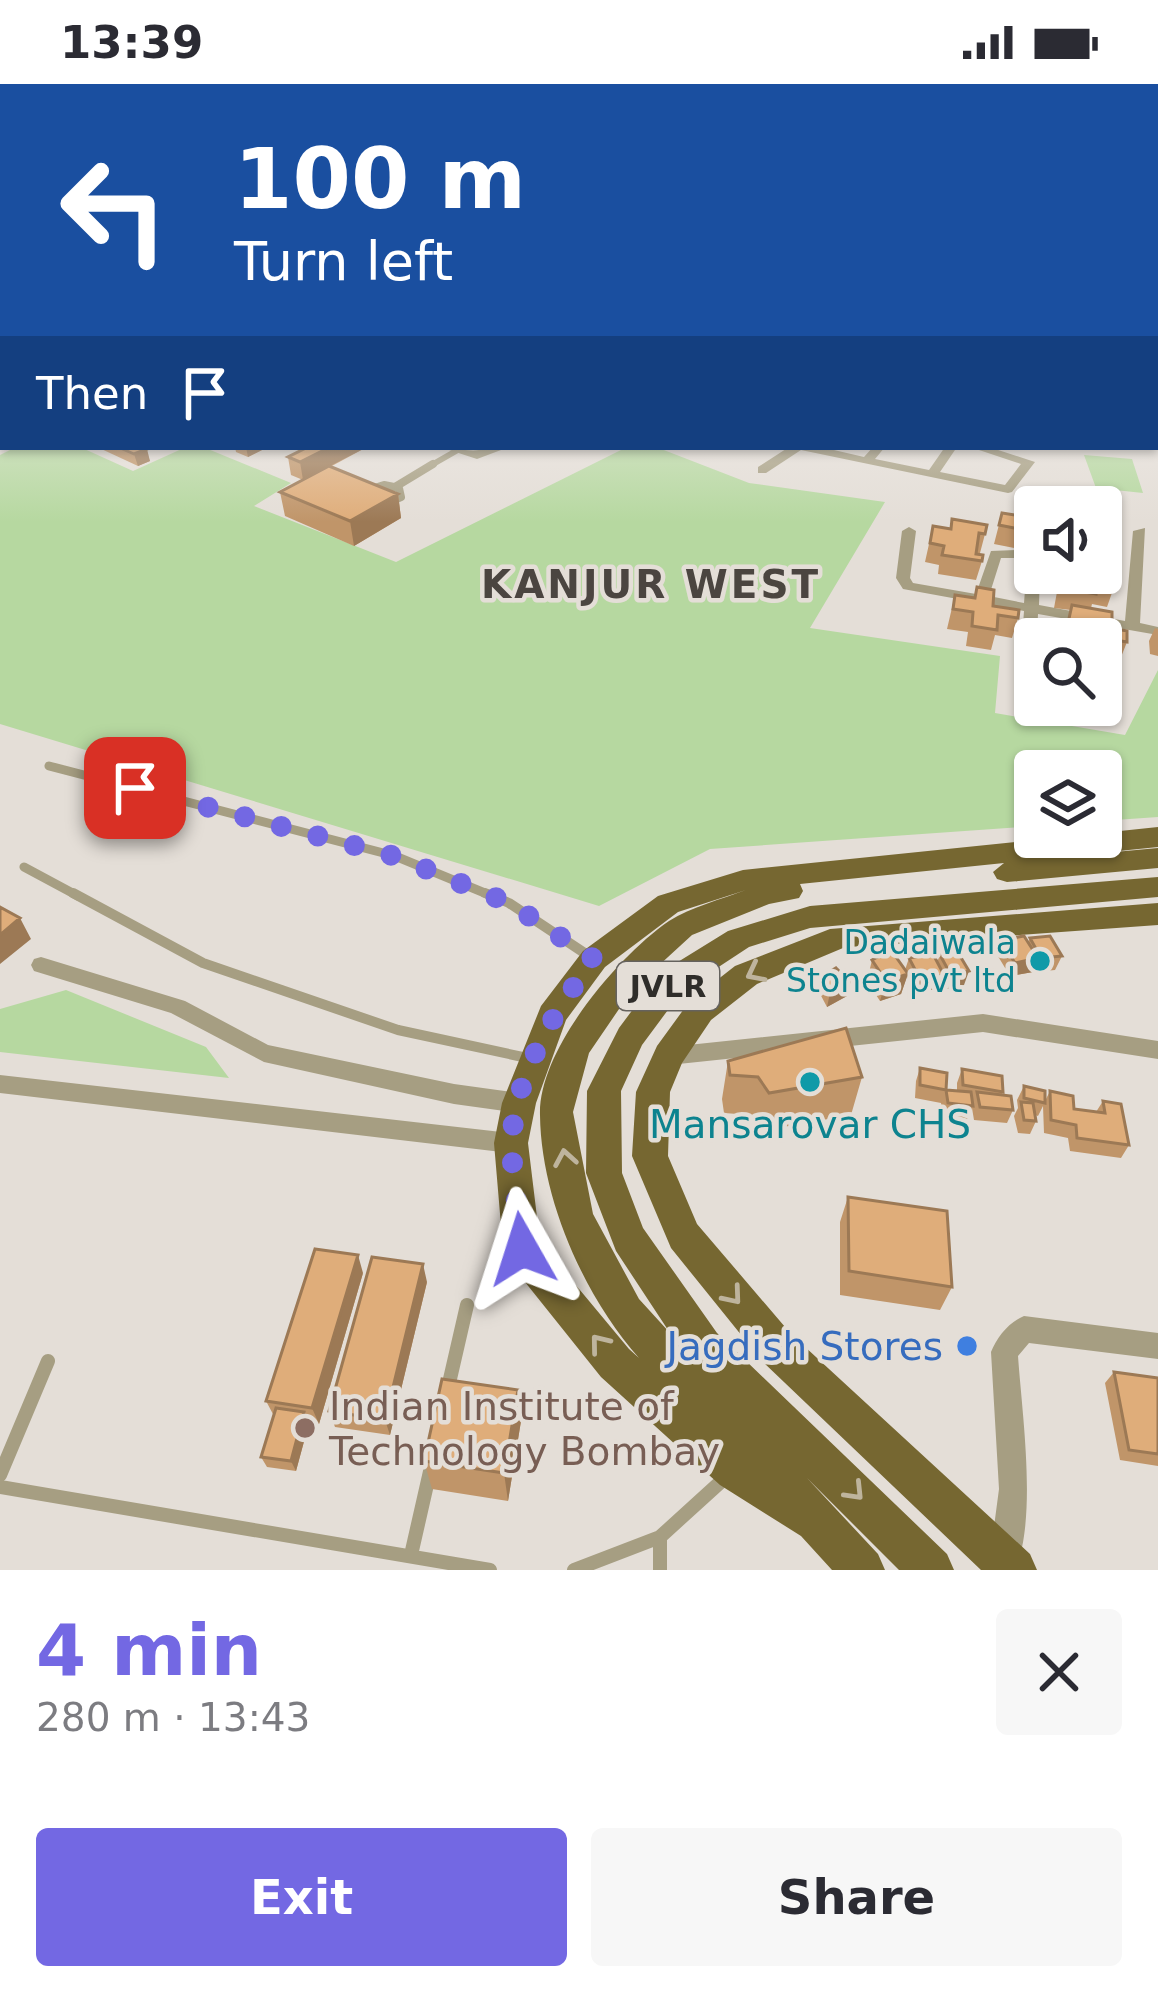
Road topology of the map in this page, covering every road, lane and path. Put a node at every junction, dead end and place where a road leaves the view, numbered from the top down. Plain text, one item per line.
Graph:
1 (450, 450) edge
2 (455, 450) edge
3 (493, 450) edge
4 (796, 450) edge
5 (815, 450) edge
6 (876, 450) edge
7 (949, 450) edge
8 (987, 450) edge
9 (867, 461) junction
10 (762, 470) dead end
11 (932, 474) junction
12 (395, 487) junction
13 (909, 531) dead end
14 (1140, 531) dead end
15 (981, 598) junction
16 (1029, 607) junction
17 (1029, 618) edge
18 (1132, 626) junction
19 (1158, 631) edge
20 (49, 766) dead end
21 (1158, 837) edge
22 (1158, 858) edge
23 (24, 867) dead end
24 (1158, 887) edge
25 (1158, 914) edge
26 (594, 959) junction
27 (41, 965) dead end
28 (1158, 1050) edge
29 (669, 1056) junction
30 (535, 1060) junction
31 (0, 1084) edge
32 (519, 1103) junction
33 (511, 1142) junction
34 (466, 1305) dead end
35 (1158, 1346) edge
36 (48, 1361) dead end
37 (442, 1417) edge
38 (437, 1439) edge
39 (743, 1458) junction
40 (0, 1475) edge
41 (0, 1487) edge
42 (660, 1537) junction
43 (411, 1556) junction
44 (1010, 1566) edge
45 (490, 1570) edge
46 (574, 1570) edge
47 (660, 1570) edge
48 (862, 1570) edge
49 (931, 1570) edge

1 - 12 lane
2 - 3 street
4 - 10 street
5 - 9 street
6 - 9 street
7 - 11 street
8 - 11 street
9 - 11 street
12 - 12 lane
13 - 15 street
14 - 18 street
15 - 16 street
15 - 16 street
16 - 17 street
16 - 18 street
18 - 19 street
20 - 26 lane
21 - 26 main road
39 -> 22 main road, JVLR
23 - 30 lane
24 -> 49 main road, JVLR
25 -> 29 main road
26 - 30 main road
27 - 32 street
28 - 29 street
29 -> 44 main road
30 - 32 main road
31 - 33 street
32 - 33 main road
39 -> 33 main road
34 - 37 lane
35 - 44 street
36 - 40 lane
38 - 43 lane
39 - 42 lane
39 - 48 main road, JVLR
41 - 43 lane
42 - 46 lane
42 - 47 lane
43 - 45 lane

